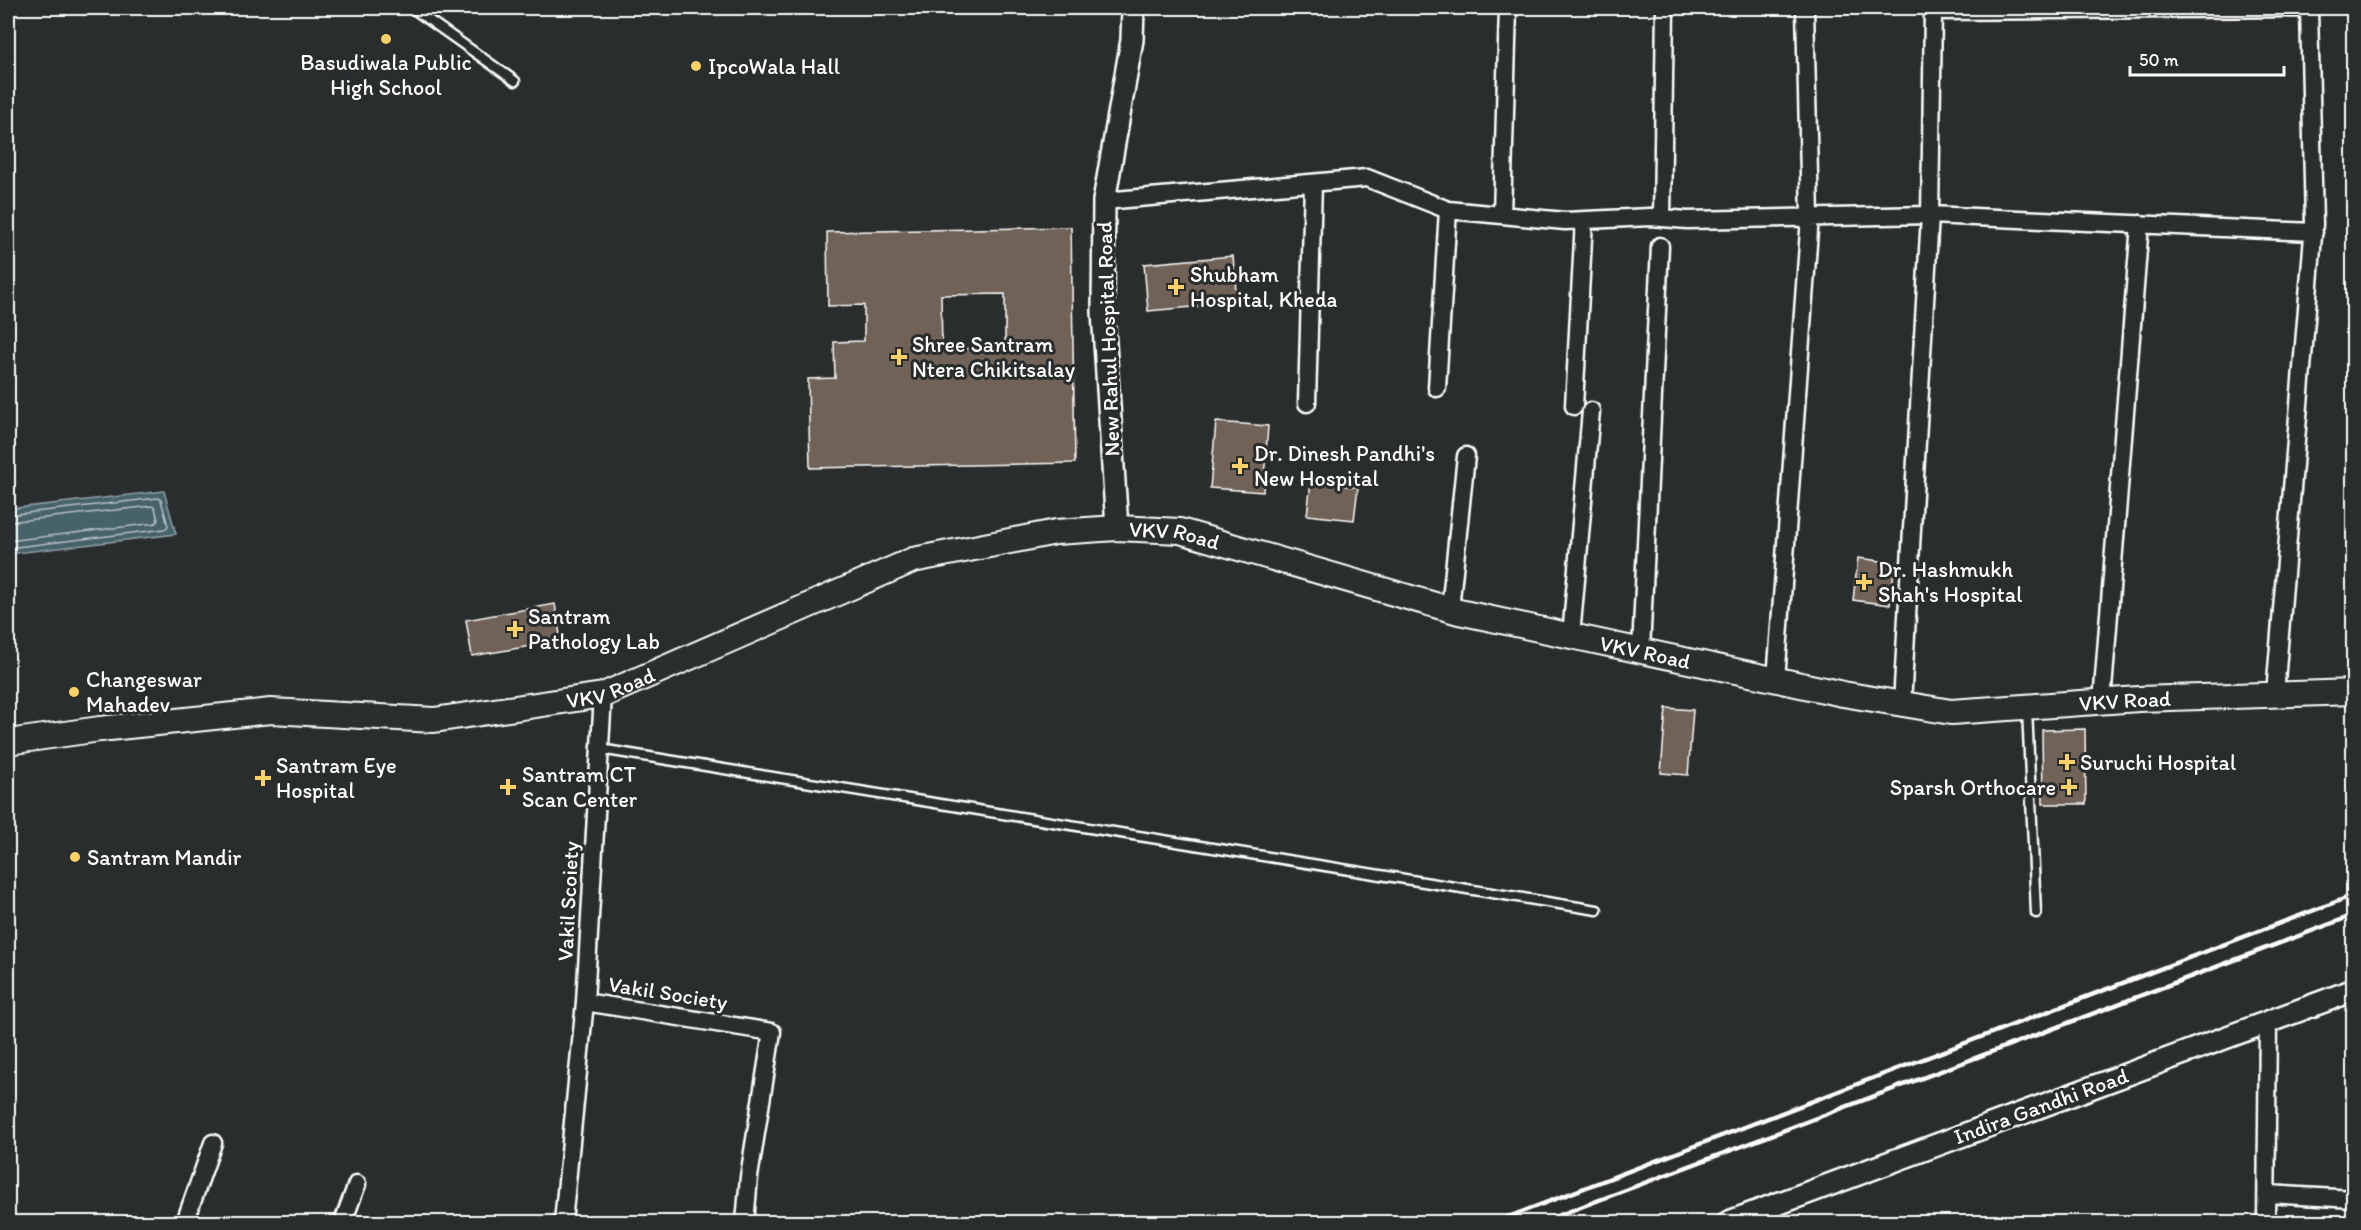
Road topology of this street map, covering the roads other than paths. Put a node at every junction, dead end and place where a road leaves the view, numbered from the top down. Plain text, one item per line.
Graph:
1 (412, 8) edge
2 (1133, 8) edge
3 (1508, 8) edge
4 (1665, 8) edge
5 (1805, 8) edge
6 (2309, 8) edge
7 (515, 81) dead end
8 (1313, 183) junction
9 (1104, 201) junction
10 (1448, 210) junction
11 (1930, 214) junction
12 (1502, 215) junction
13 (1810, 217) junction
14 (1662, 218) junction
15 (1584, 220) junction
16 (2140, 224) junction
17 (2314, 232) junction
18 (1660, 246) dead end
19 (1437, 388) dead end
20 (1307, 403) dead end
21 (1574, 406) dead end
22 (1591, 411) dead end
23 (1466, 456) dead end
24 (1117, 528) junction
25 (1450, 609) junction
26 (1571, 636) junction
27 (1641, 651) junction
28 (1776, 680) junction
29 (2354, 692) edge
30 (2275, 694) junction
31 (603, 695) junction
32 (2103, 702) junction
33 (1902, 704) junction
34 (2026, 707) junction
35 (8, 742) edge
36 (600, 749) junction
37 (1598, 910) dead end
38 (2036, 913) dead end
39 (2354, 990) edge
40 (585, 1002) junction
41 (2268, 1023) junction
42 (213, 1143) dead end
43 (357, 1184) dead end
44 (2267, 1194) junction
45 (2354, 1199) edge
46 (185, 1222) edge
47 (343, 1222) edge
48 (563, 1222) edge
49 (745, 1222) edge
50 (1728, 1222) edge
51 (2266, 1222) edge

1 - 7 lane
2 - 9 street, New Rahul Hospital Road
3 - 12 street
4 - 14 street
5 - 13 street
6 - 11 street
6 - 17 street
8 - 9 street
8 - 10 street
8 - 20 street
9 - 24 street, New Rahul Hospital Road
10 - 12 street
10 - 19 street
11 - 13 street
11 - 16 street
11 - 33 street
12 - 15 street
13 - 14 street
13 - 28 street
14 - 15 street
15 - 21 street
16 - 17 street
16 - 32 street
17 - 30 street
18 - 27 street
22 - 26 street
23 - 25 street
24 - 25 main road, VKV Road
24 - 31 main road, VKV Road
25 - 26 main road, VKV Road
26 - 27 main road, VKV Road
27 - 28 main road, VKV Road
28 - 33 main road, VKV Road
29 - 30 main road, VKV Road
30 - 32 main road, VKV Road
31 - 35 main road, VKV Road
31 - 36 street, Vakil Scoiety
32 - 34 main road, VKV Road
33 - 34 main road, VKV Road
34 - 38 lane
36 - 37 lane
36 - 40 street, Vakil Scoiety
39 - 41 street, Indira Gandhi Road
40 - 48 street, Vakil Society
40 - 49 street, Vakil Society
41 - 44 street
41 - 50 street, Indira Gandhi Road
42 - 46 street
43 - 47 street
44 - 45 street
44 - 51 street

